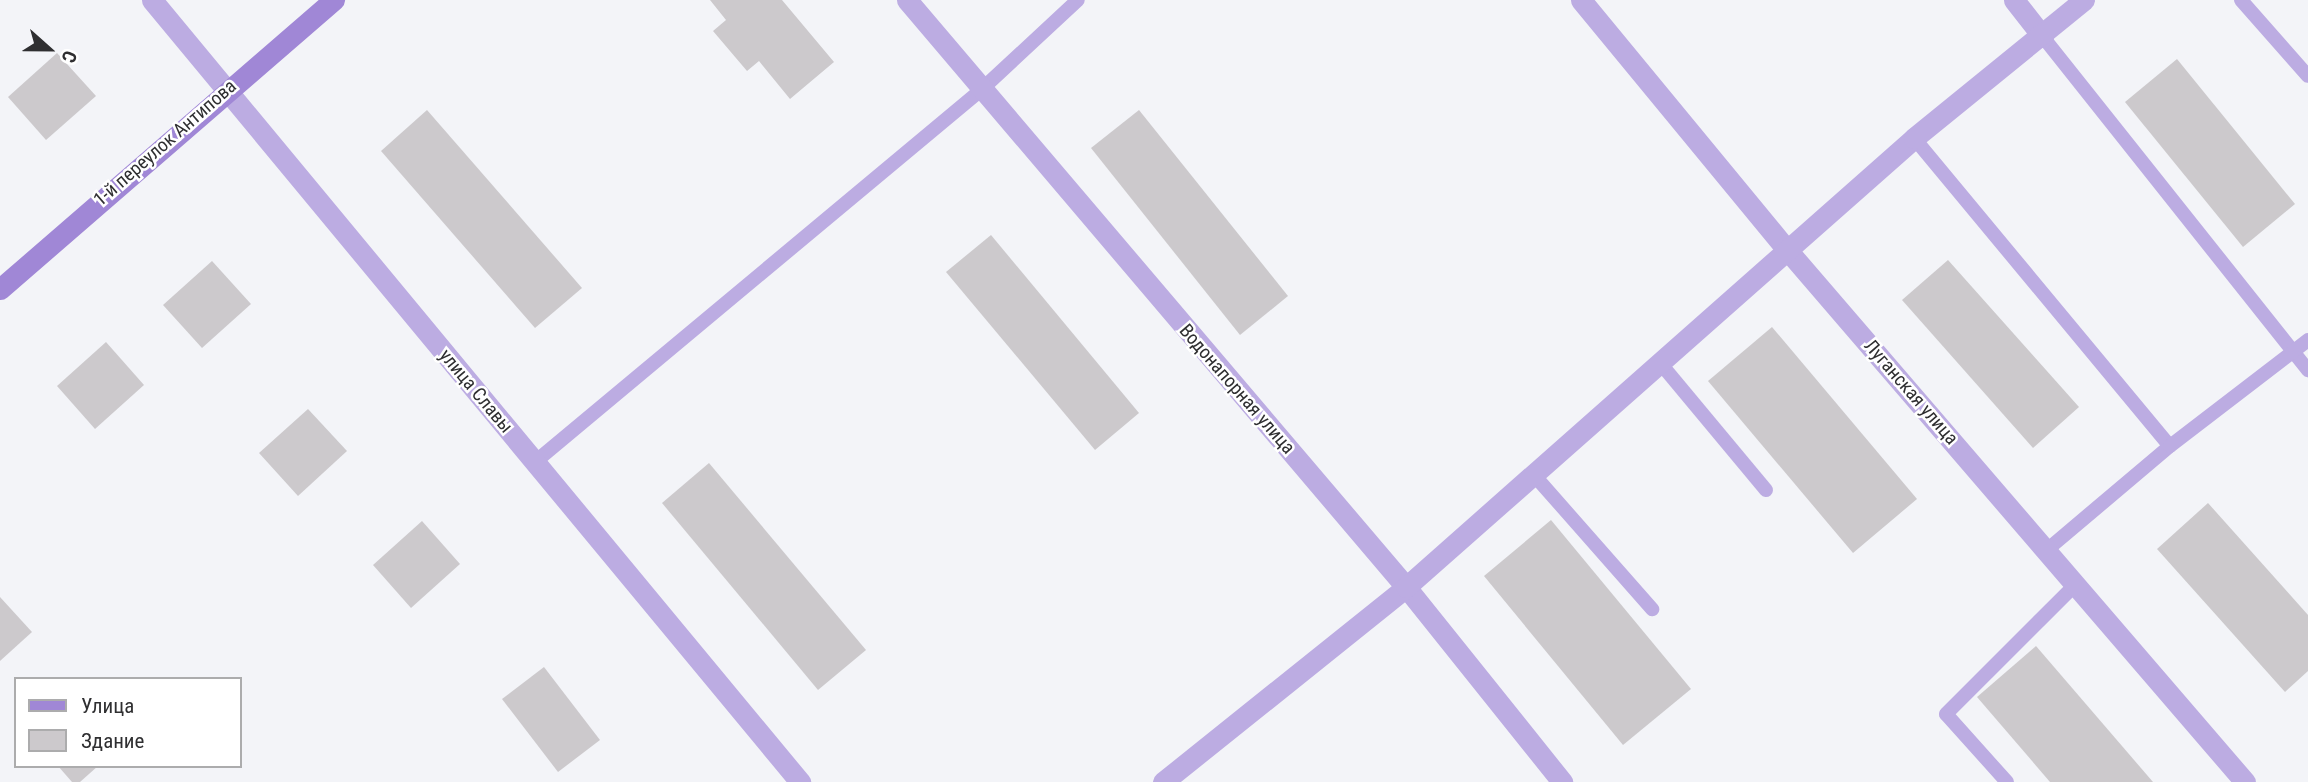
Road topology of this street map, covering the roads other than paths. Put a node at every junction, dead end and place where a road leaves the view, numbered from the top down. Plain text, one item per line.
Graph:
1 (152, 0) edge
2 (334, 0) edge
3 (907, 0) edge
4 (1078, 0) edge
5 (1581, 0) edge
6 (2014, 0) edge
7 (2084, 0) edge
8 (2241, 0) edge
9 (2043, 37) junction
10 (2308, 76) edge
11 (225, 90) junction
12 (981, 90) junction
13 (1914, 138) junction
14 (1789, 252) junction
15 (0, 289) edge
16 (2308, 340) edge
17 (2293, 352) junction
18 (1661, 364) junction
19 (2308, 370) edge
20 (2170, 446) junction
21 (535, 463) junction
22 (1534, 475) junction
23 (1766, 490) dead end
24 (2048, 549) junction
25 (2077, 583) junction
26 (1406, 587) junction
27 (1651, 608) dead end
28 (800, 782) edge
29 (1163, 782) edge
30 (1562, 782) edge
31 (2007, 782) edge
32 (2245, 782) edge

1 - 11 street, улица Славы
2 - 11 main road, 1-й переулок Антипова
3 - 12 street, Водонапорная улица
4 - 12 lane
5 - 14 street, Луганская улица
6 - 9 street
7 - 9 street
8 - 10 lane
9 - 13 street
9 - 17 lane
11 - 15 main road, 1-й переулок Антипова
11 - 21 street, улица Славы
12 - 21 lane
12 - 26 street, Водонапорная улица
13 - 14 street
13 - 20 lane
14 - 18 street
14 - 24 street, Луганская улица
16 - 17 lane
17 - 19 lane
17 - 20 lane
18 - 22 street
18 - 23 lane
20 - 24 lane
21 - 28 street, улица Славы
22 - 26 street
22 - 27 lane
24 - 25 street, Луганская улица
25 - 31 lane
25 - 32 street, Луганская улица
26 - 29 street
26 - 30 street, Водонапорная улица

